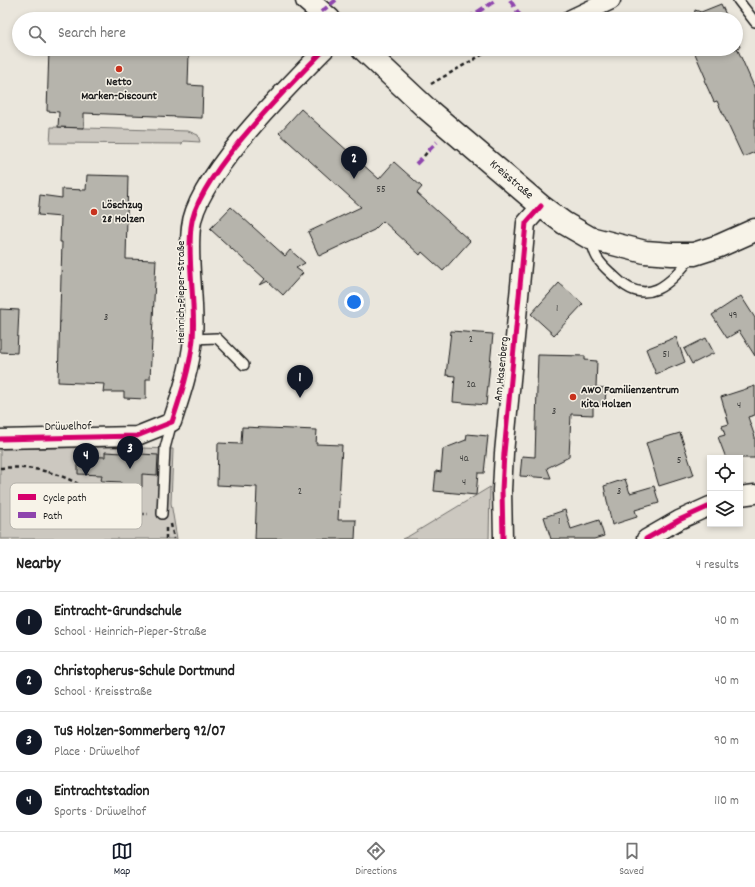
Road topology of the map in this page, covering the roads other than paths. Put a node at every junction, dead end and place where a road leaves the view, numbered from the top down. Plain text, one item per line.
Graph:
1 (307, 0) edge
2 (611, 0) edge
3 (738, 0) edge
4 (321, 12) edge
5 (586, 12) edge
6 (755, 22) edge
7 (318, 56) edge
8 (370, 56) edge
9 (541, 206) junction
10 (755, 230) edge
11 (590, 238) junction
12 (694, 254) junction
13 (193, 339) junction
14 (244, 365) dead end
15 (172, 422) junction
16 (0, 439) edge
17 (755, 494) edge
18 (743, 496) edge
19 (707, 507) edge
20 (162, 514) road end
21 (503, 539) edge
22 (646, 539) edge

1 - 4 main road
2 - 5 street
3 - 6 lane
7 - 13 street, Heinrich-Pieper-Straße
8 - 9 main road, Kreisstraße
9 - 11 main road, Kreisstraße
9 - 21 street, Am Hasenberg
10 - 12 main road, Kreisstraße
11 - 12 main road, Kreisstraße
11 - 12 lane
13 - 14 lane
13 - 15 street, Heinrich-Pieper-Straße
15 - 16 street, Drüwelhof
15 - 20 lane
17 - 18 street
19 - 22 street

